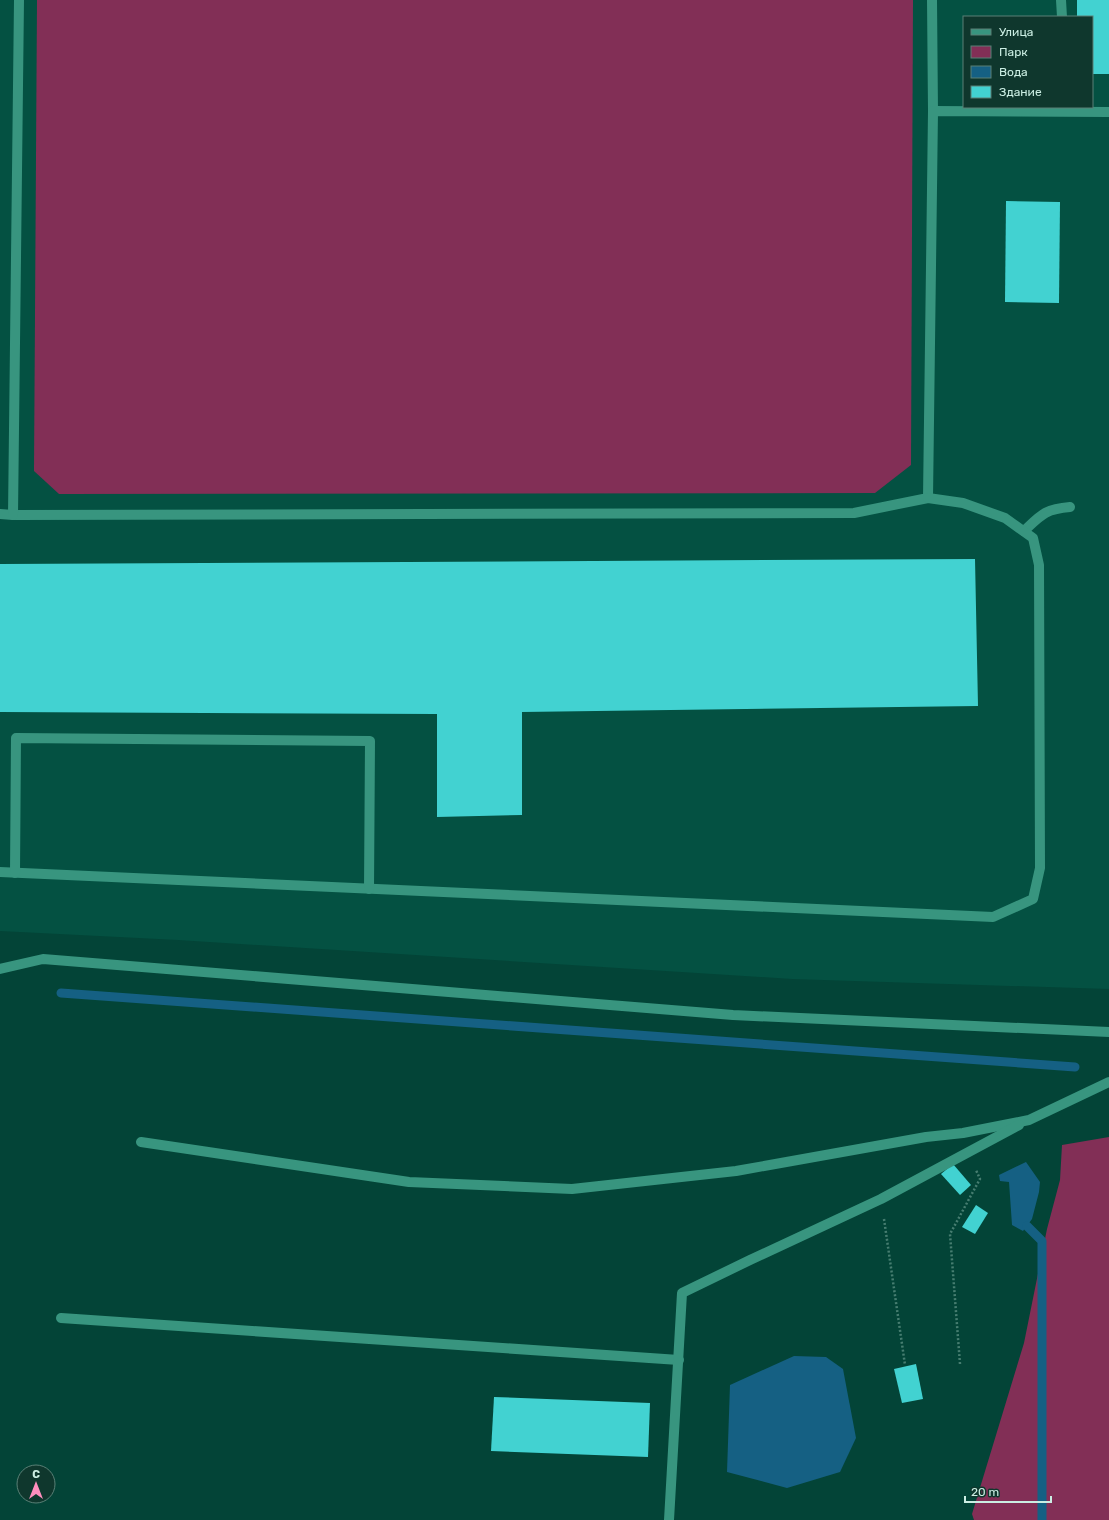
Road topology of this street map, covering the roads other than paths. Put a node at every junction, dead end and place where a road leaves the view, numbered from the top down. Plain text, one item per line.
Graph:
1 (19, 0) edge
2 (932, 0) edge
3 (1062, 0) edge
4 (1062, 16) edge
5 (1063, 110) edge
6 (933, 111) junction
7 (1109, 112) edge
8 (928, 498) junction
9 (1070, 507) dead end
10 (0, 514) edge
11 (13, 515) junction
12 (1024, 531) junction
13 (0, 872) edge
14 (15, 873) junction
15 (369, 889) junction
16 (0, 970) edge
17 (1109, 1032) edge
18 (1109, 1082) edge
19 (1029, 1120) junction
20 (141, 1142) dead end
21 (61, 1318) dead end
22 (679, 1360) junction
23 (670, 1520) edge

1 - 11 lane
2 - 6 lane
3 - 4 lane
5 - 6 lane
5 - 7 lane
6 - 8 lane
8 - 11 lane
8 - 12 lane
9 - 12 lane
10 - 11 lane
12 - 15 lane
13 - 14 lane
14 - 15 lane
14 - 15 lane
16 - 17 lane
18 - 19 lane
19 - 20 lane
19 - 22 lane
21 - 22 lane
22 - 23 lane

